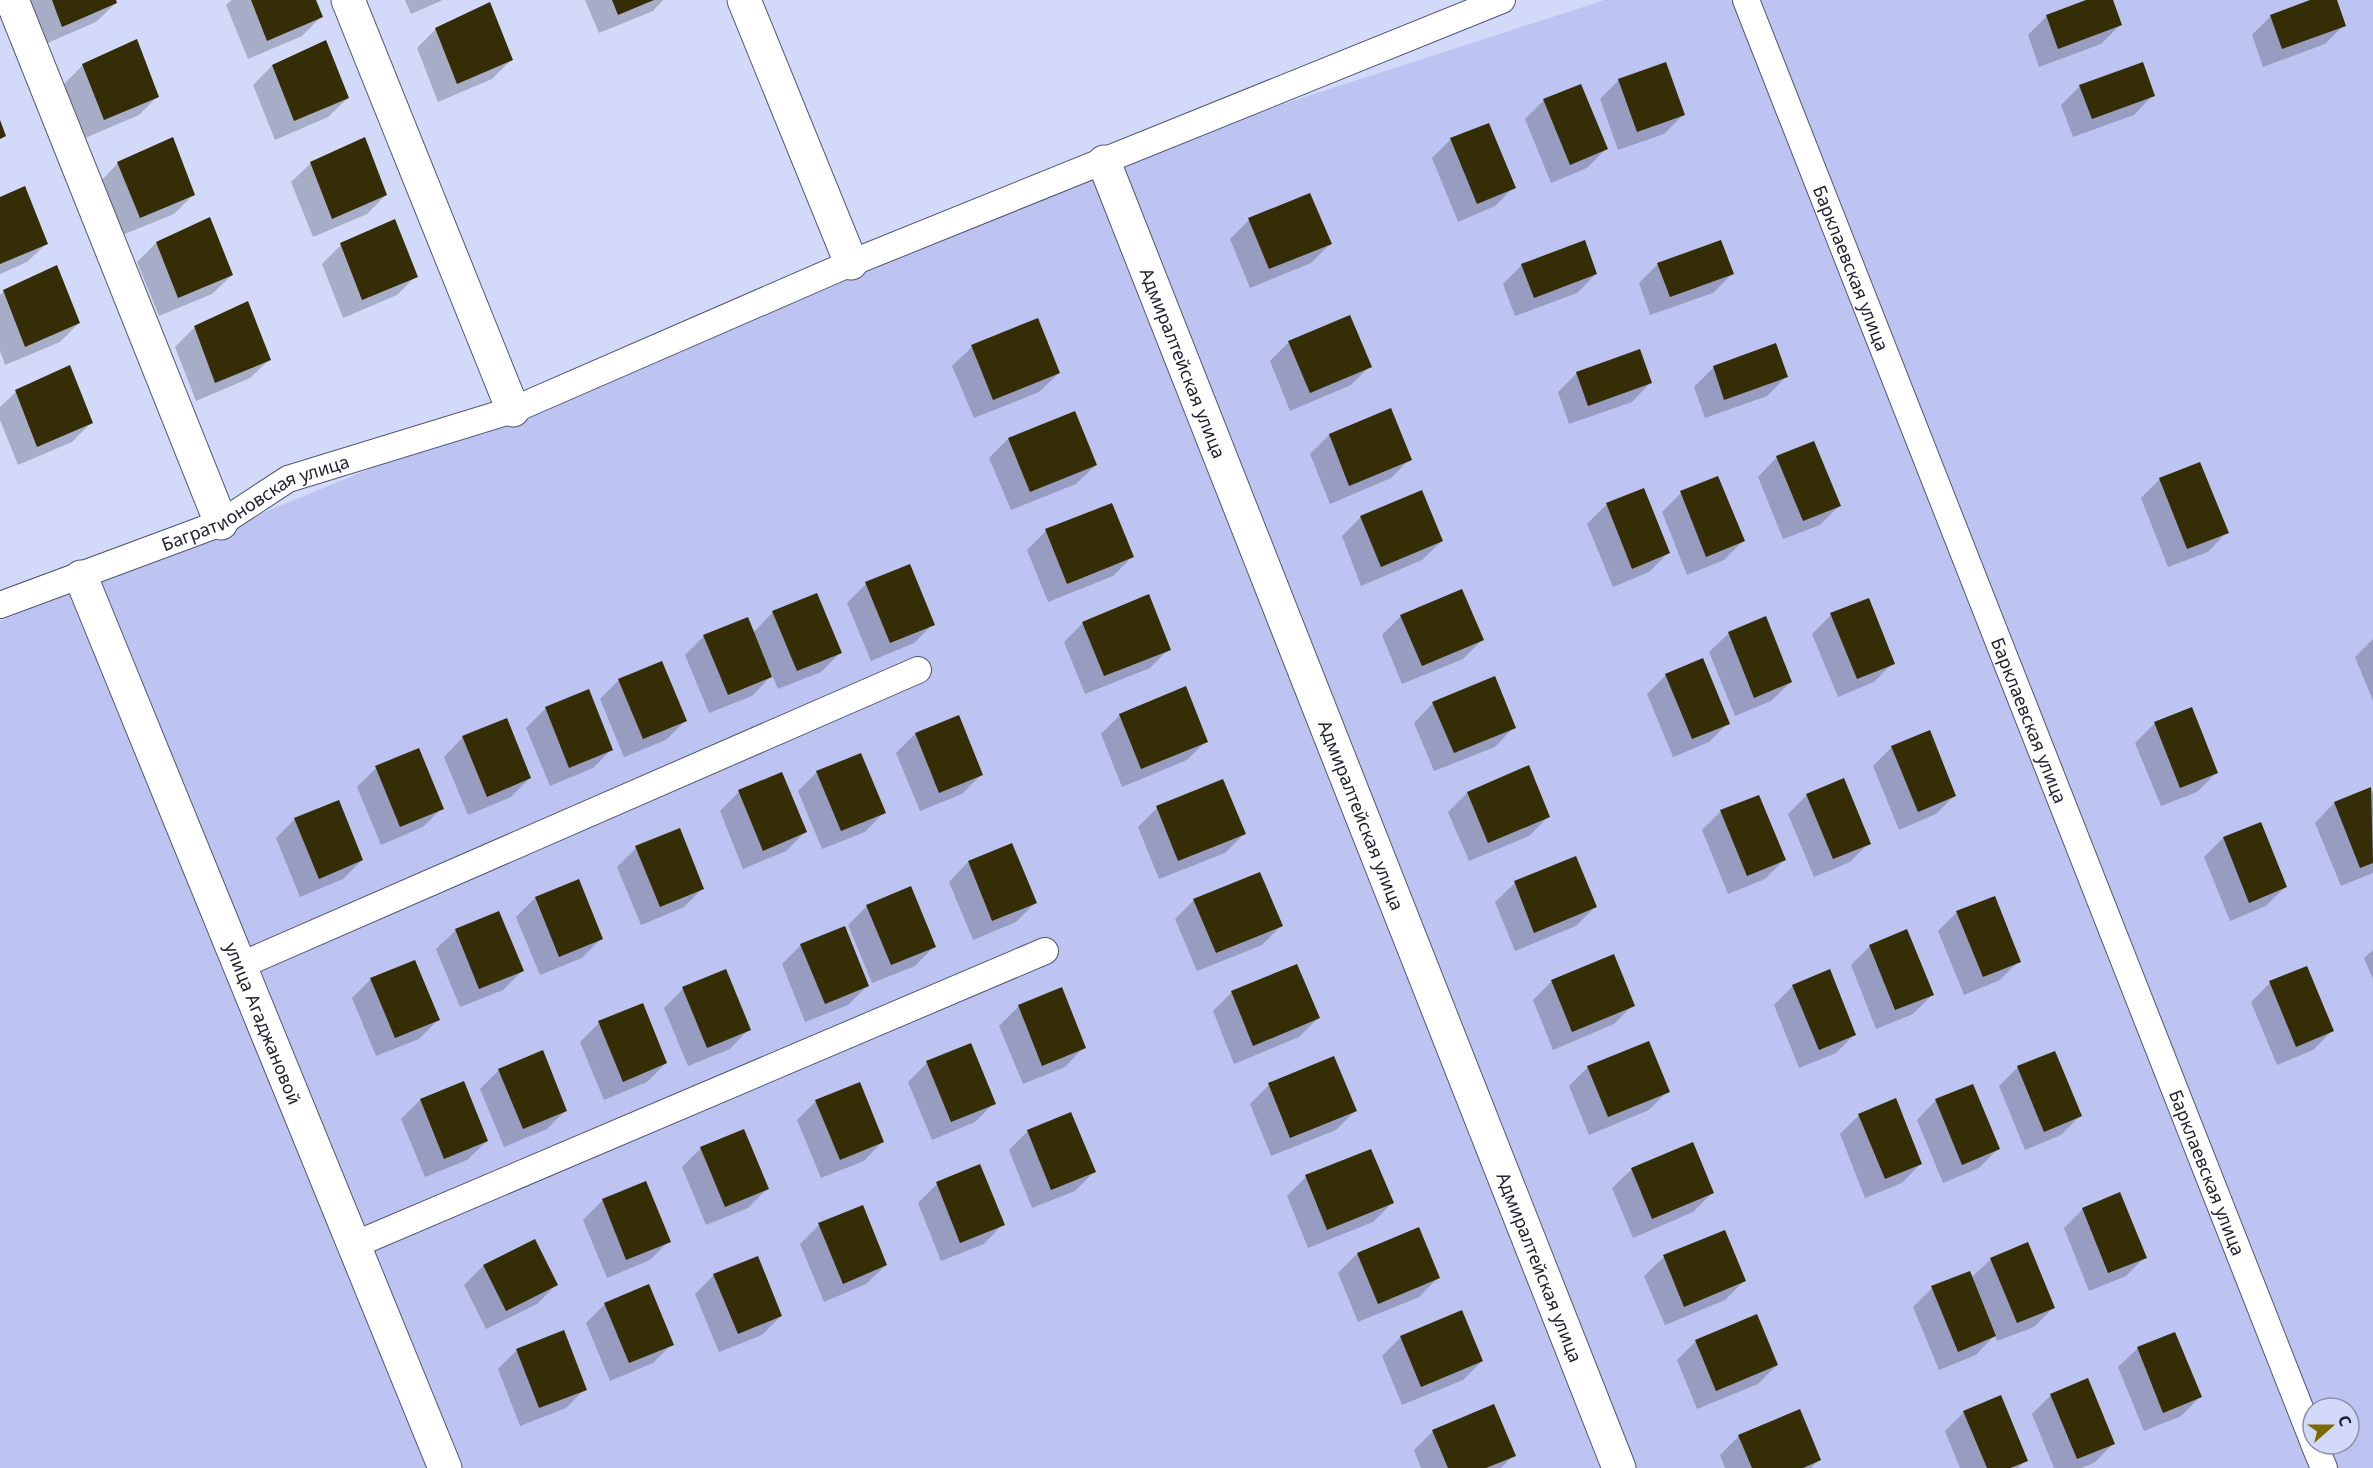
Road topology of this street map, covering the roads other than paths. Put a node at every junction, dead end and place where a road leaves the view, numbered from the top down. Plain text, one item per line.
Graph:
1 (12, 0) edge
2 (348, 0) edge
3 (744, 0) edge
4 (1502, 0) edge
5 (1746, 0) edge
6 (1104, 162) junction
7 (851, 263) junction
8 (513, 410) junction
9 (221, 523) junction
10 (81, 577) junction
11 (0, 606) edge
12 (918, 670) dead end
13 (1045, 951) dead end
14 (240, 966) junction
15 (354, 1245) junction
16 (2301, 1409) edge
17 (445, 1468) edge
18 (1619, 1468) edge

1 - 9 street
2 - 8 street
3 - 7 street
4 - 6 lane, Багратионовская улица
5 - 16 lane, Барклаевская улица
6 - 7 lane, Багратионовская улица
6 - 18 street, Адмиралтейская улица
7 - 8 lane, Багратионовская улица
8 - 9 lane, Багратионовская улица
9 - 10 lane, Багратионовская улица
10 - 11 lane, Багратионовская улица
10 - 14 street, улица Агаджановой
12 - 14 lane
13 - 15 lane
14 - 15 street, улица Агаджановой
15 - 17 street, улица Агаджановой

